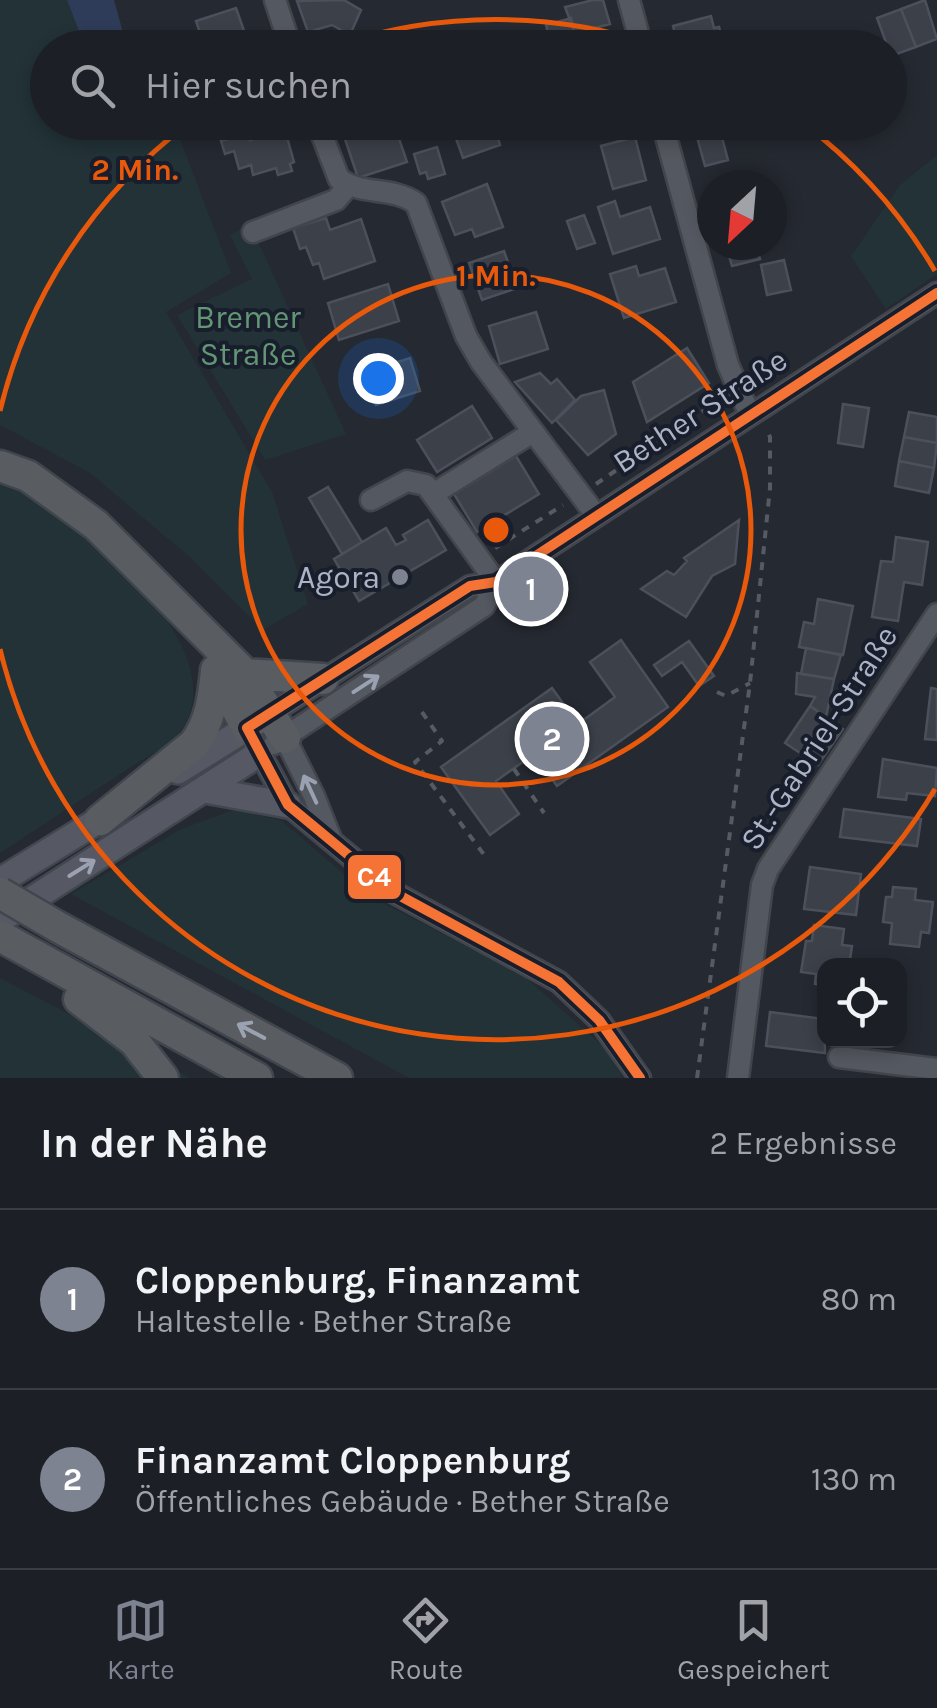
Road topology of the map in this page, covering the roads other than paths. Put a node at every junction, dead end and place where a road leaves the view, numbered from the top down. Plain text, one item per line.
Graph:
1 (275, 0) edge
2 (629, 0) edge
3 (285, 30) edge
4 (637, 30) edge
5 (322, 140) edge
6 (667, 140) edge
7 (348, 186) junction
8 (253, 232) dead end
9 (937, 293) edge
10 (755, 412) junction
11 (533, 432) junction
12 (0, 466) edge
13 (432, 494) junction
14 (371, 500) dead end
15 (595, 514) junction
16 (496, 582) junction
17 (937, 614) edge
18 (231, 672) junction
19 (323, 679) junction
20 (266, 733) junction
21 (206, 790) junction
22 (288, 805) junction
23 (100, 820) junction
24 (332, 841) junction
25 (0, 881) edge
26 (0, 893) edge
27 (0, 920) edge
28 (10, 946) edge
29 (839, 1057) dead end
30 (937, 1069) edge
31 (163, 1078) edge
32 (257, 1078) edge
33 (337, 1078) edge
34 (640, 1078) edge
35 (738, 1078) edge

1 - 3 street
2 - 4 street
5 - 7 street
6 - 10 street
7 - 8 street
7 - 11 street
9 - 10 street, Bether Straße
10 - 15 street, Bether Straße
11 - 13 street
11 - 15 street
12 - 18 highway
13 - 14 street
13 - 16 street
15 - 16 street, Bether Straße
16 - 19 street, Bether Straße
20 -> 16 street, Bether Straße
17 - 35 street, St.-Gabriel-Straße
18 - 19 highway
18 - 20 highway
18 - 23 highway
19 - 20 street, Bether Straße
20 - 21 main road
20 - 22 street
20 - 23 main road
24 -> 20 street
21 - 22 main road
27 -> 21 main road
22 - 24 street
23 - 25 main road
24 - 34 street
33 -> 26 highway, bridge
28 - 31 highway
28 - 32 highway
29 - 30 street

